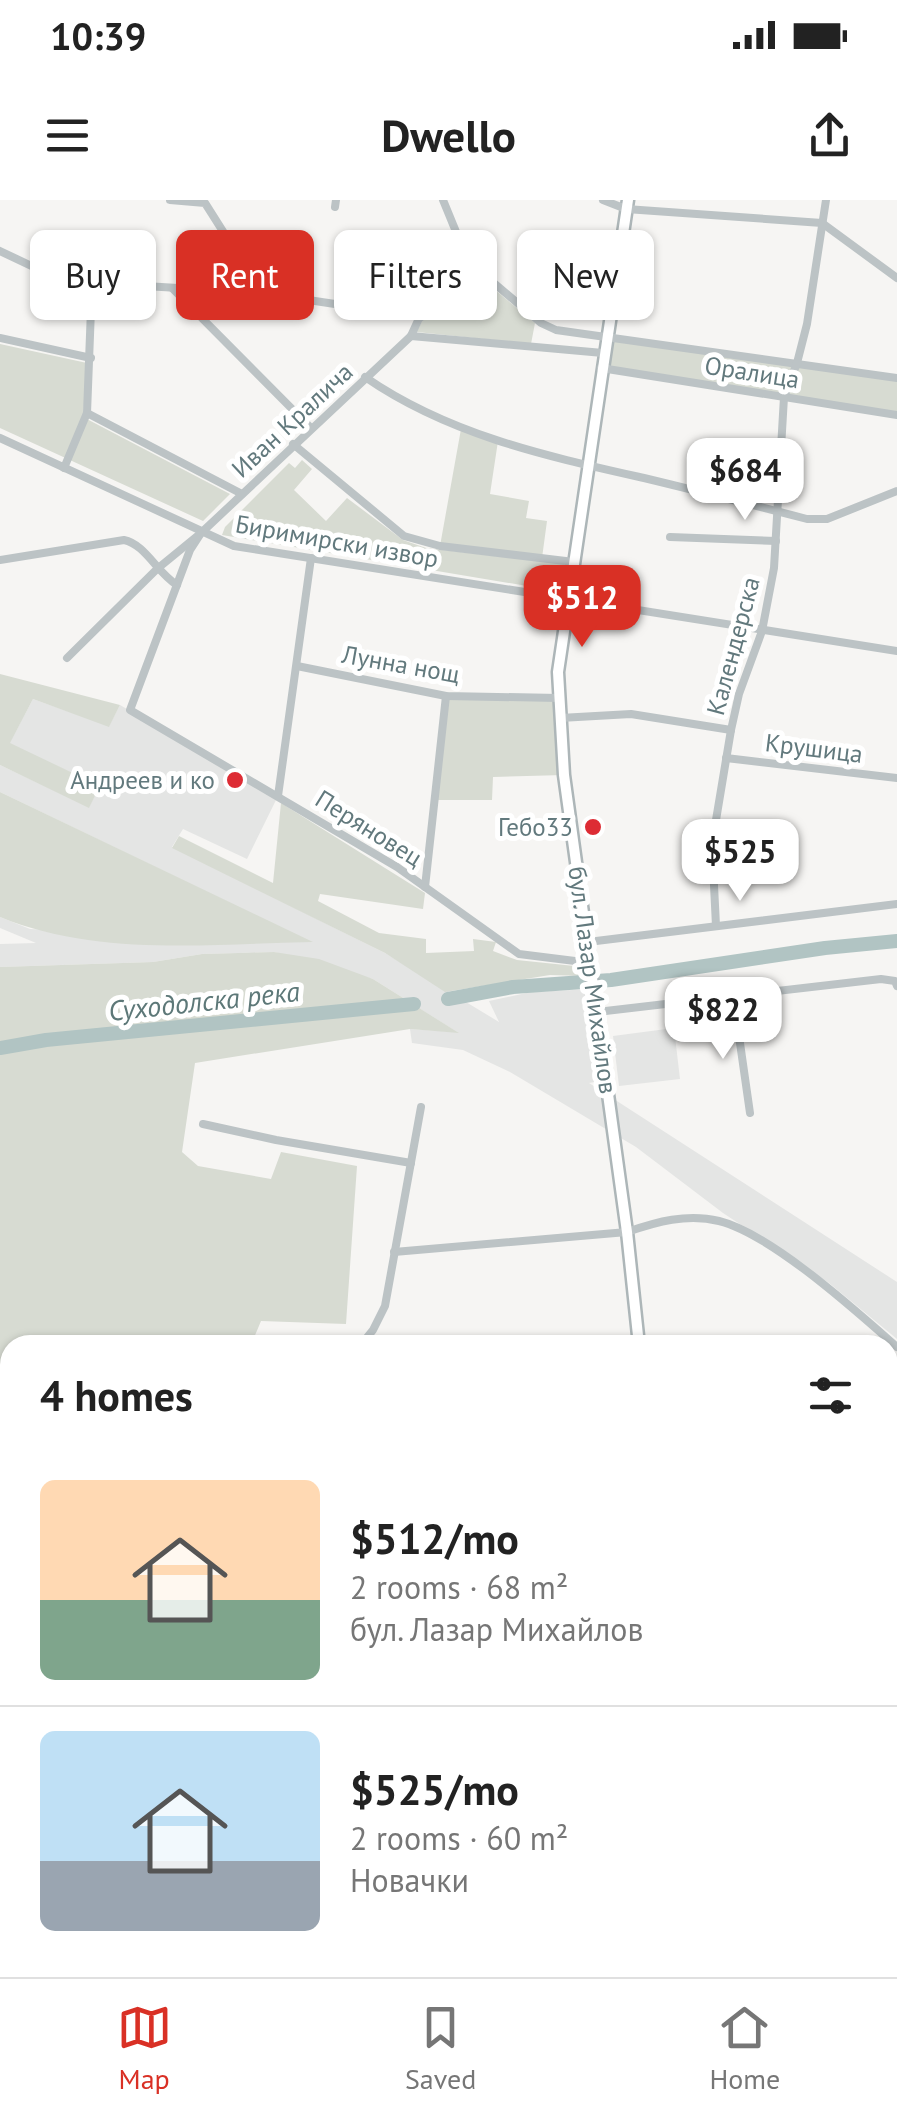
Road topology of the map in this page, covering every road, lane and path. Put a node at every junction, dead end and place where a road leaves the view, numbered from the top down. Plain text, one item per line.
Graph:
1 (170, 200) edge
2 (443, 200) edge
3 (603, 200) edge
4 (826, 200) edge
5 (627, 204) edge
6 (822, 223) junction
7 (222, 230) edge
8 (453, 230) edge
9 (0, 250) edge
10 (30, 265) edge
11 (897, 278) edge
12 (156, 287) edge
13 (497, 287) edge
14 (172, 288) junction
15 (176, 288) edge
16 (92, 320) edge
17 (419, 320) edge
18 (556, 330) junction
19 (411, 336) junction
20 (606, 336) junction
21 (0, 338) edge
22 (554, 348) junction
23 (603, 353) junction
24 (91, 358) junction
25 (798, 363) junction
26 (601, 368) junction
27 (365, 377) junction
28 (897, 378) edge
29 (784, 397) junction
30 (88, 414) junction
31 (897, 415) edge
32 (310, 428) junction
33 (0, 438) edge
34 (294, 444) junction
35 (586, 467) junction
36 (64, 468) junction
37 (897, 490) edge
38 (242, 494) junction
39 (777, 511) junction
40 (201, 534) junction
41 (670, 537) dead end
42 (776, 541) junction
43 (310, 558) junction
44 (0, 560) edge
45 (574, 562) junction
46 (157, 569) junction
47 (177, 585) junction
48 (569, 599) junction
49 (762, 631) junction
50 (897, 651) edge
51 (66, 658) dead end
52 (297, 666) junction
53 (446, 696) junction
54 (559, 698) junction
55 (130, 710) joint
56 (560, 718) junction
57 (731, 730) junction
58 (726, 758) junction
59 (897, 778) edge
60 (278, 796) junction
61 (425, 886) junction
62 (897, 904) edge
63 (716, 926) junction
64 (588, 942) junction
65 (591, 965) junction
66 (897, 986) edge
67 (721, 999) junction
68 (597, 1012) junction
69 (420, 1107) dead end
70 (750, 1113) dead end
71 (203, 1124) dead end
72 (411, 1163) junction
73 (627, 1232) junction
74 (394, 1252) junction
75 (370, 1335) edge
76 (638, 1335) edge
77 (882, 1335) edge

1 - 7 street
2 - 8 street
3 - 5 street
4 - 6 street, Календерска
5 - 6 street
5 - 20 street, бул. Лазар Михайлов
6 - 11 street
6 - 25 street, Календерска
9 - 10 street
12 - 14 street
13 - 18 street
14 - 15 street
14 - 32 street
16 - 24 street
17 - 19 street
18 - 20 street, Оралица
18 - 22 street
19 - 22 street
19 - 27 street, Иван Кралича
20 - 23 street, бул. Лазар Михайлов
20 - 25 street, Оралица
21 - 24 street
22 - 23 street
23 - 26 street, бул. Лазар Михайлов
24 - 30 street
25 - 28 street, Оралица
25 - 29 street, Календерска
26 - 29 street, Оралица
26 - 35 street, бул. Лазар Михайлов
27 - 32 street, Иван Кралича
27 - 35 street
29 - 31 street, Оралица
29 - 39 street, Календерска
30 - 36 street
30 - 38 street, Биримирски извор
32 - 34 street, Иван Кралича
33 - 36 street, Биримирски извор
34 - 38 street, Иван Кралича
34 - 45 street, Биримирски извор
35 - 39 street
35 - 45 street, бул. Лазар Михайлов
36 - 40 street, Биримирски извор
37 - 39 street
38 - 40 street, Иван Кралича
39 - 42 street, Календерска
40 - 43 street, Биримирски извор
40 - 46 street, Иван Кралича
40 - 47 street, Иван Кралича
41 - 42 street
42 - 49 street, Календерска
43 - 48 street, Биримирски извор
43 - 52 street
44 - 46 street
45 - 48 street, бул. Лазар Михайлов
46 - 47 street
46 - 51 street, Иван Кралича
47 - 55 street, Иван Кралича
48 - 49 street, Биримирски извор
48 - 54 street, бул. Лазар Михайлов
49 - 50 street, Биримирски извор
49 - 57 street, Календерска
52 - 53 street, Лунна нощ
52 - 60 street
53 - 54 street, Лунна нощ
53 - 61 street
54 - 56 street, бул. Лазар Михайлов
55 - 60 street, Перяновец
56 - 57 street, Крушица
56 - 64 street, бул. Лазар Михайлов
57 - 58 street, Календерска
58 - 59 street, Крушица
58 - 63 street, Календерска
60 - 61 street, Перяновец
61 - 65 street, Перяновец
62 - 63 street
63 - 64 street
64 - 65 street, бул. Лазар Михайлов
65 - 68 street, бул. Лазар Михайлов
66 - 67 street
67 - 68 street
67 - 70 street
68 - 73 street, бул. Лазар Михайлов
69 - 72 street
71 - 72 street
72 - 74 street
73 - 74 street
73 - 76 street, бул. Лазар Михайлов
73 - 77 street
74 - 75 street

